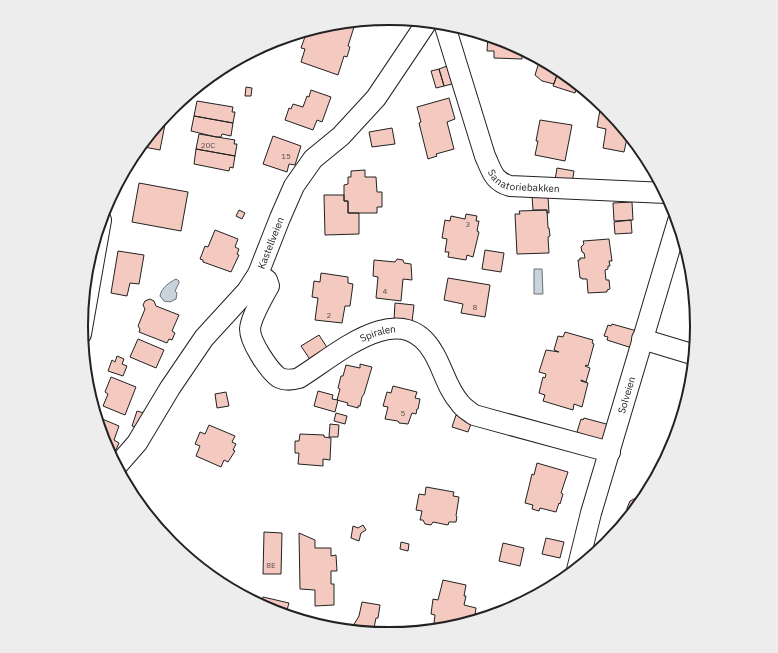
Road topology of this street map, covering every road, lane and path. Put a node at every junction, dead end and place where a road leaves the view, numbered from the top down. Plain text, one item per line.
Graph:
1 (423, 28) edge
2 (446, 31) edge
3 (659, 193) edge
4 (675, 232) edge
5 (258, 274) junction
6 (642, 339) junction
7 (689, 353) edge
8 (610, 452) junction
9 (120, 462) edge
10 (589, 552) edge

1 - 5 street, Kastellveien
2 - 3 street, Sanatoriebakken
4 - 6 street, Solveien
5 - 8 street, Spiralen
5 - 9 street, Kastellveien
6 - 7 street
6 - 8 street, Solveien
8 - 10 street, Solveien

